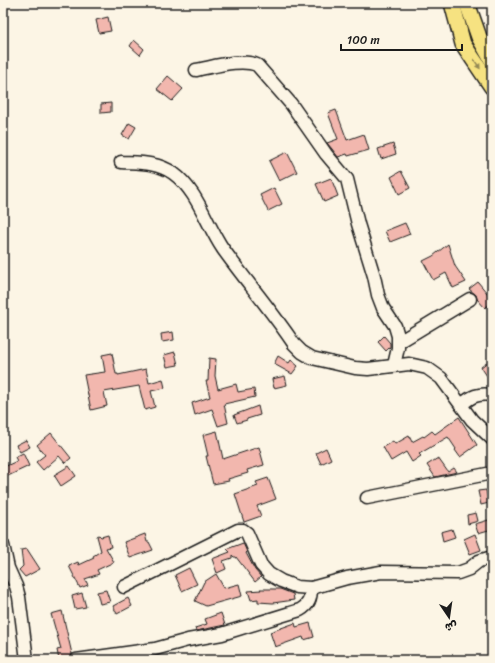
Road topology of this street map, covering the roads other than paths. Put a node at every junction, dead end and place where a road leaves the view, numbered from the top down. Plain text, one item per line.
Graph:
1 (459, 4) edge
2 (492, 60) edge
3 (196, 70) dead end
4 (492, 87) edge
5 (121, 162) dead end
6 (470, 299) dead end
7 (399, 342) junction
8 (394, 365) junction
9 (492, 395) edge
10 (461, 405) junction
11 (492, 438) edge
12 (492, 473) edge
13 (367, 498) dead end
14 (3, 545) edge
15 (492, 557) edge
16 (124, 587) dead end
17 (310, 588) junction
18 (27, 660) edge
19 (76, 660) edge

1 - 2 main road
1 -> 4 main road
3 - 7 street
5 - 8 street
6 - 7 street
7 - 8 street
8 - 10 street
9 - 10 street
10 - 11 street
12 - 13 street
14 - 18 street
15 - 17 street
16 - 17 street
17 - 19 street

